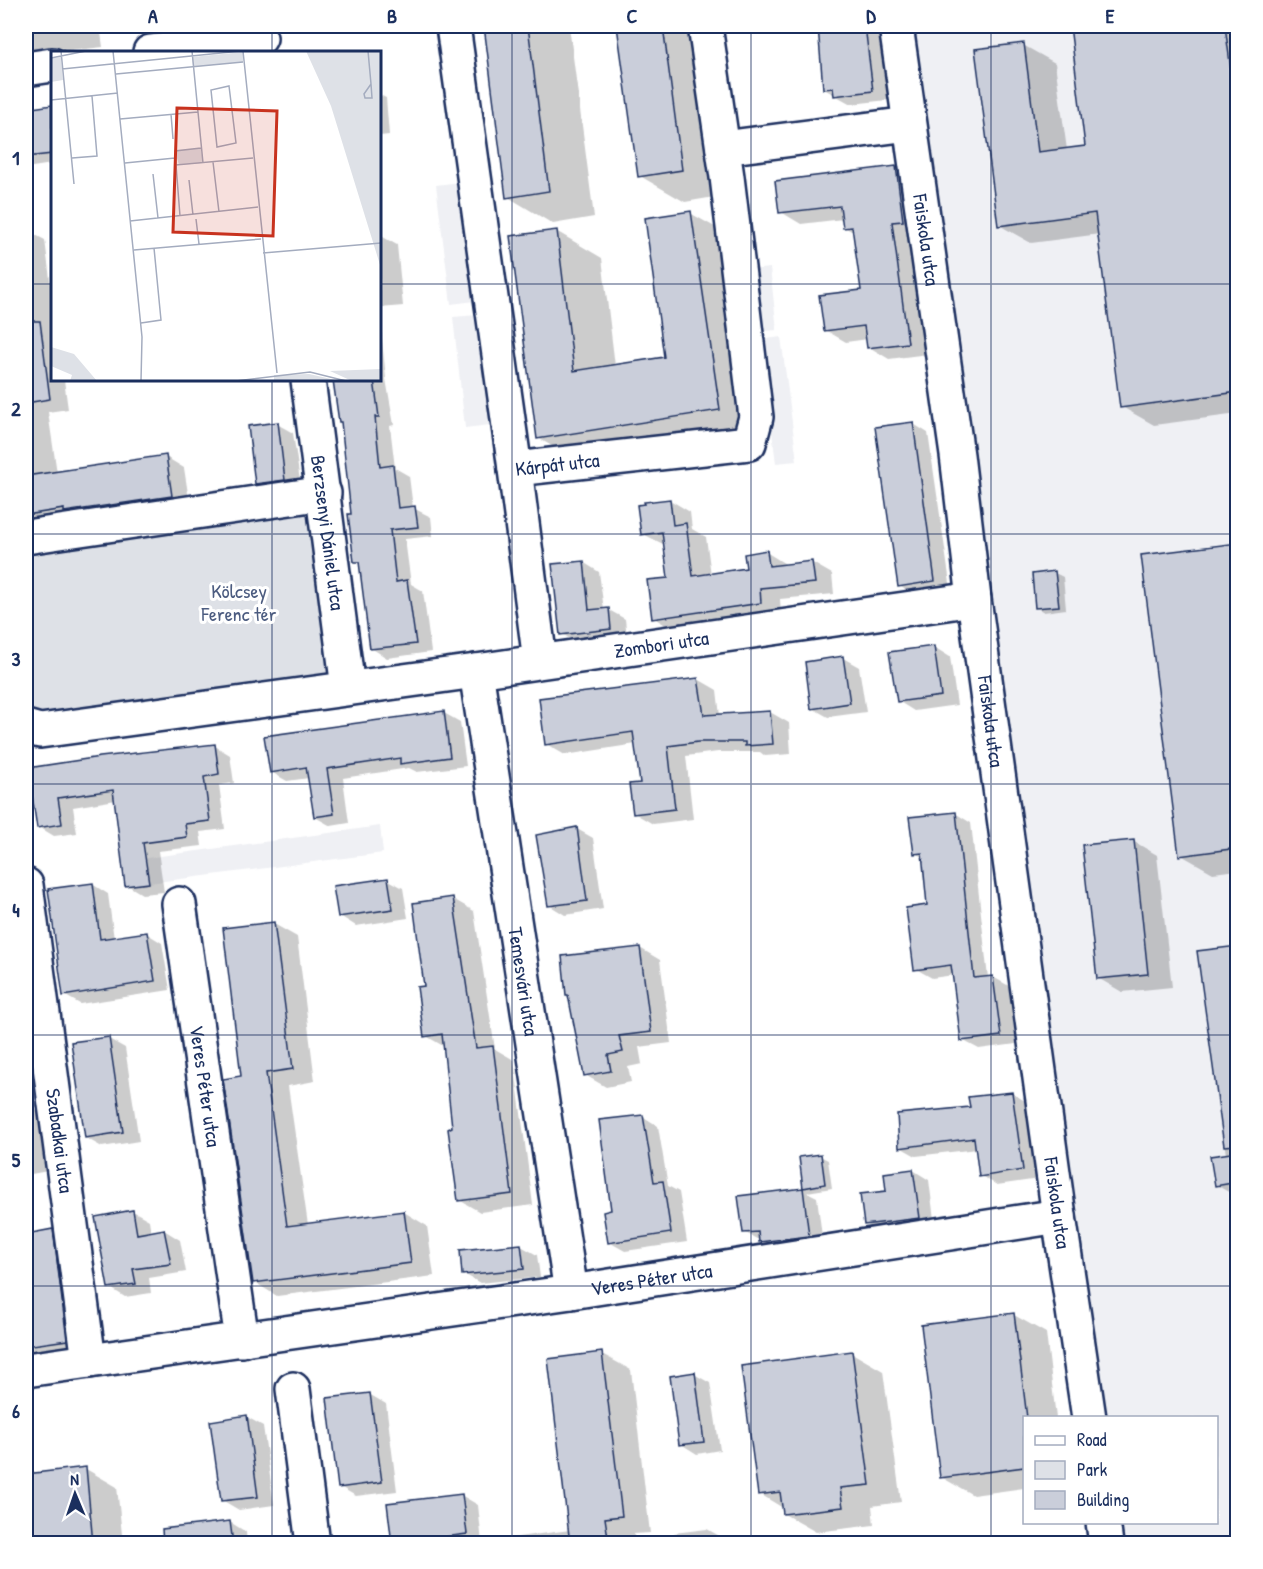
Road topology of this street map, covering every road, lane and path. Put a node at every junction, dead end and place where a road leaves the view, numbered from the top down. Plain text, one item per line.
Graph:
1 (453, 26) edge
2 (705, 26) edge
3 (896, 26) edge
4 (260, 39) edge
5 (158, 51) edge
6 (51, 65) edge
7 (26, 69) edge
8 (909, 123) junction
9 (723, 148) junction
10 (308, 381) edge
11 (515, 469) junction
12 (324, 493) junction
13 (26, 537) edge
14 (974, 600) junction
15 (540, 660) junction
16 (476, 671) junction
17 (348, 688) junction
18 (26, 727) edge
19 (26, 885) edge
20 (179, 904) dead end
21 (1059, 1216) junction
22 (571, 1292) junction
23 (242, 1340) junction
24 (89, 1361) junction
25 (26, 1370) edge
26 (293, 1389) dead end
27 (1089, 1416) edge
28 (1103, 1524) edge
29 (313, 1544) edge
30 (1106, 1544) edge

1 - 11 street, Kárpát utca
2 - 9 street, Kárpát utca
3 - 8 street, Faiskola utca
4 - 5 street
6 - 7 street
8 - 9 street
8 - 14 street, Faiskola utca
9 - 11 street, Kárpát utca
10 - 12 street, Berzsenyi Dániel utca
11 - 15 street
12 - 13 street
12 - 17 street, Berzsenyi Dániel utca
14 - 15 street, Zombori utca
14 - 21 street, Faiskola utca
15 - 16 street, Zombori utca
16 - 17 street, Zombori utca
16 - 22 street, Temesvári utca
17 - 18 street
19 - 24 street, Szabadkai utca
20 - 23 street, Veres Péter utca
21 - 22 street, Veres Péter utca
21 - 27 street, Faiskola utca
22 - 23 street, Veres Péter utca
23 - 24 street, Veres Péter utca
24 - 25 street, Veres Péter utca
26 - 29 street
28 - 30 street

